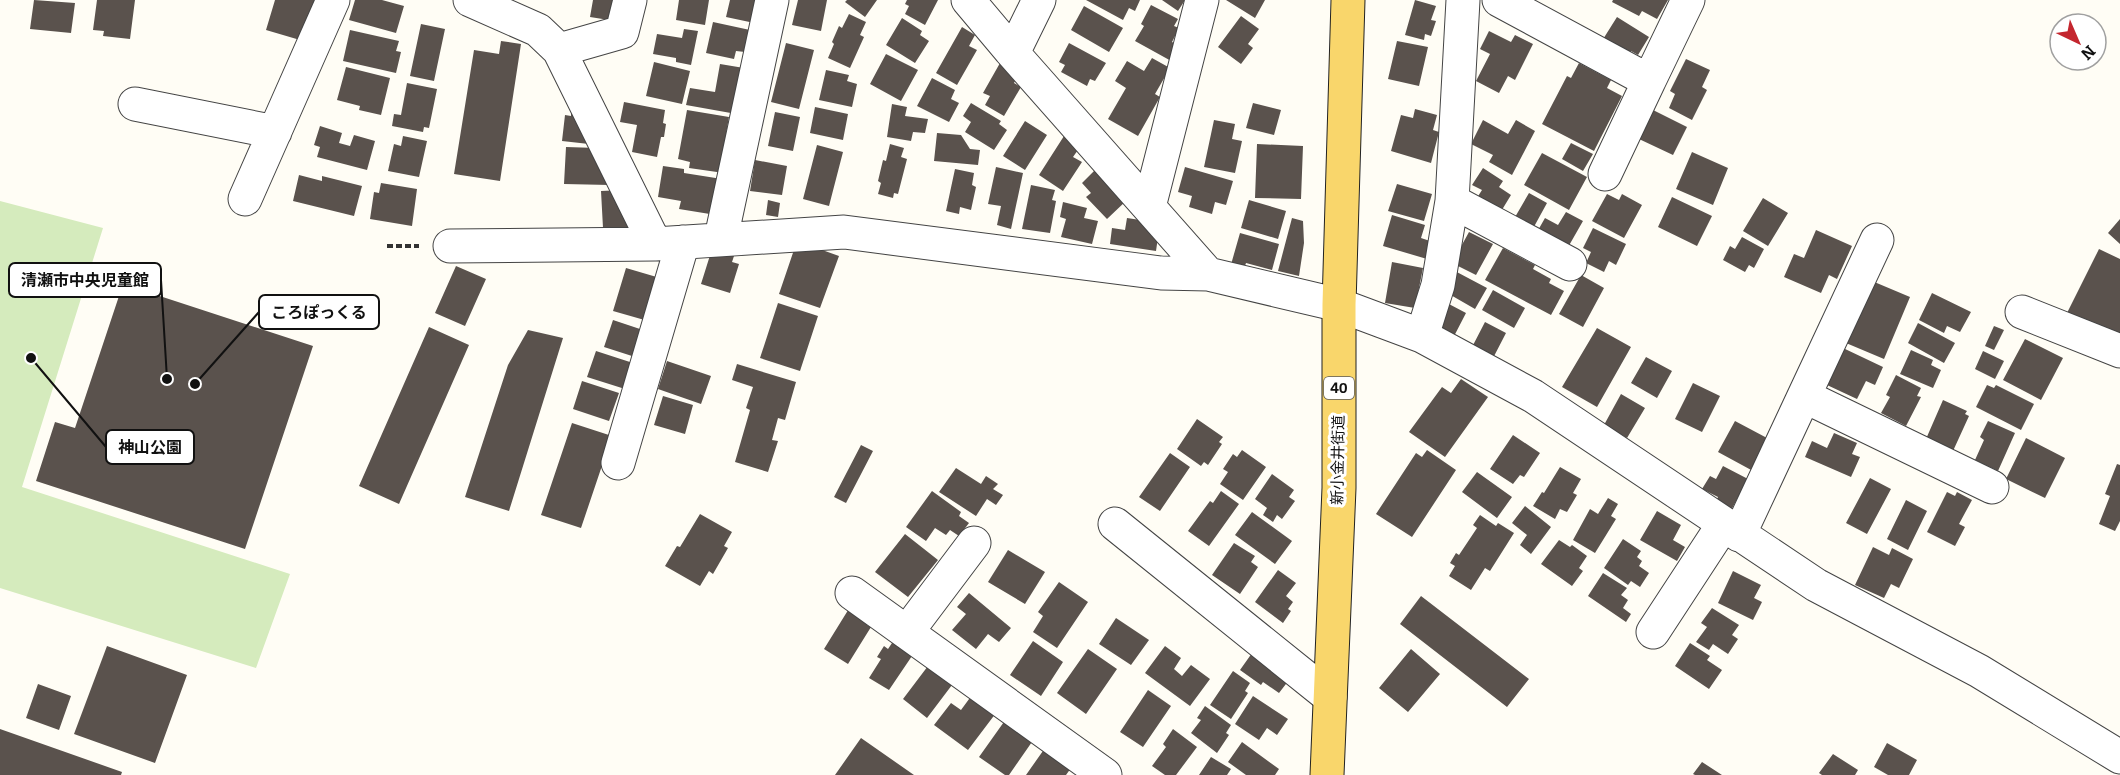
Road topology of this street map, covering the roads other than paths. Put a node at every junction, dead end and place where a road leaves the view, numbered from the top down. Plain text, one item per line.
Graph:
1 (333, 0) edge
2 (470, 0) edge
3 (630, 0) edge
4 (772, 0) edge
5 (968, 0) edge
6 (1039, 0) edge
7 (1202, 0) edge
8 (1348, 0) edge
9 (1463, 0) edge
10 (1499, 0) edge
11 (1688, 0) edge
12 (559, 50) junction
13 (1013, 53) junction
14 (1649, 81) junction
15 (135, 104) dead end
16 (275, 132) junction
17 (1605, 174) dead end
18 (244, 199) dead end
19 (1452, 201) junction
20 (1149, 207) junction
21 (721, 238) junction
22 (1877, 240) dead end
23 (669, 243) junction
24 (450, 246) dead end
25 (1570, 264) dead end
26 (1208, 274) junction
27 (1340, 305) junction
28 (2022, 312) dead end
29 (1422, 336) junction
30 (2120, 351) edge
31 (1804, 396) junction
32 (618, 463) dead end
33 (1992, 487) dead end
34 (1115, 525) dead end
35 (1731, 530) junction
36 (974, 543) dead end
37 (852, 594) dead end
38 (907, 632) junction
39 (1653, 632) dead end
40 (1330, 697) junction
41 (2120, 757) edge
42 (1105, 775) edge
43 (1327, 775) edge

1 - 16 street
2 - 12 street
3 - 12 street
4 - 21 street
5 - 13 street
6 - 13 street
7 - 20 street
8 - 27 main road, 新小金井街道 / 40
9 - 19 street
10 - 14 street
11 - 14 street
12 - 23 street
13 - 20 street
14 - 17 street
15 - 16 street
16 - 18 street
19 - 25 street
19 - 29 street
20 - 26 street
21 - 23 street
21 - 26 street
22 - 31 street
23 - 24 street
23 - 32 street
26 - 27 street
27 - 29 street
27 - 40 main road, 新小金井街道 / 40
28 - 30 street
29 - 35 street
31 - 33 street
31 - 35 street
34 - 40 street
35 - 39 street
35 - 41 street
36 - 38 street
37 - 38 street
38 - 42 street
40 - 43 main road, 新小金井街道 / 40

